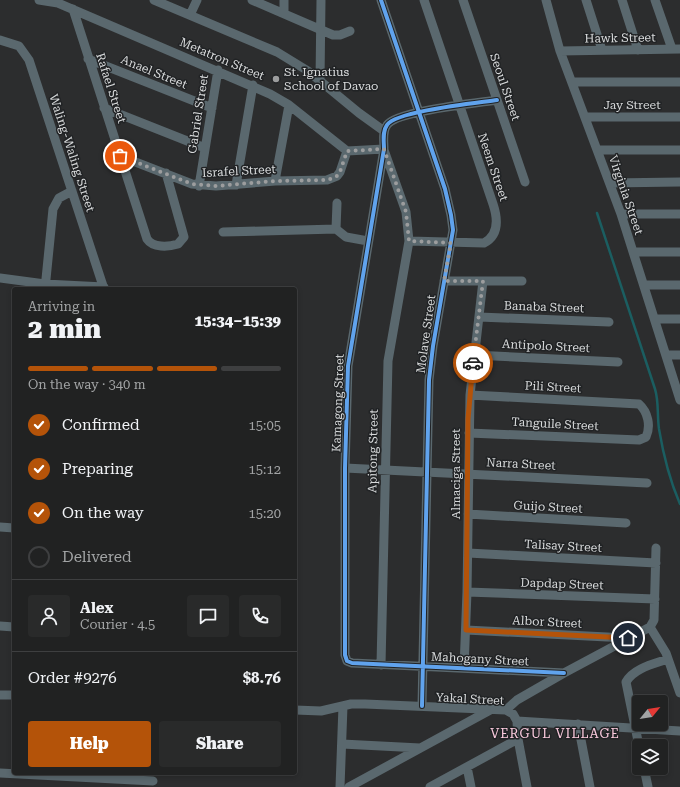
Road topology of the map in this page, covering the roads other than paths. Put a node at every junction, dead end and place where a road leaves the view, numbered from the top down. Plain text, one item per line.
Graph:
1 (39, 0) edge
2 (154, 0) edge
3 (197, 0) edge
4 (252, 0) edge
5 (284, 0) edge
6 (321, 0) edge
7 (381, 0) edge
8 (424, 0) edge
9 (463, 0) edge
10 (546, 0) edge
11 (586, 0) edge
12 (622, 0) edge
13 (655, 0) edge
14 (73, 9) junction
15 (284, 13) junction
16 (190, 15) junction
17 (320, 28) junction
18 (350, 31) dead end
19 (0, 40) edge
20 (676, 49) edge
21 (602, 50) junction
22 (638, 50) junction
23 (560, 51) junction
24 (88, 59) junction
25 (218, 70) junction
26 (320, 80) junction
27 (572, 82) junction
28 (680, 82) edge
29 (253, 85) junction
30 (497, 100) junction
31 (289, 105) junction
32 (460, 106) junction
33 (104, 108) junction
34 (212, 108) junction
35 (419, 113) junction
36 (585, 117) junction
37 (680, 117) edge
38 (384, 131) junction
39 (205, 148) junction
40 (384, 149) junction
41 (598, 150) junction
42 (680, 150) edge
43 (347, 151) junction
44 (120, 156) junction
45 (166, 173) junction
46 (275, 181) junction
47 (525, 182) dead end
48 (680, 182) edge
49 (610, 183) junction
50 (236, 185) junction
51 (199, 186) junction
52 (72, 191) junction
53 (337, 203) dead end
54 (621, 214) junction
55 (680, 214) edge
56 (336, 229) junction
57 (223, 232) dead end
58 (368, 241) junction
59 (409, 241) junction
60 (451, 243) junction
61 (633, 252) junction
62 (680, 252) edge
63 (0, 278) edge
64 (444, 281) junction
65 (483, 281) junction
66 (522, 281) dead end
67 (644, 285) junction
68 (680, 285) edge
69 (45, 286) edge
70 (74, 287) edge
71 (104, 287) edge
72 (479, 317) junction
73 (655, 319) junction
74 (680, 319) edge
75 (609, 322) dead end
76 (474, 355) junction
77 (680, 355) edge
78 (667, 356) junction
79 (618, 362) dead end
80 (679, 390) edge
81 (470, 395) junction
82 (680, 400) edge
83 (469, 433) junction
84 (640, 440) joint
85 (345, 468) junction
86 (385, 470) junction
87 (426, 472) junction
88 (468, 474) junction
89 (647, 483) dead end
90 (468, 514) junction
91 (626, 523) dead end
92 (0, 527) edge
93 (12, 528) edge
94 (656, 548) dead end
95 (468, 553) junction
96 (656, 563) junction
97 (467, 592) junction
98 (655, 599) junction
99 (0, 626) edge
100 (12, 627) edge
101 (650, 627) junction
102 (466, 630) junction
103 (628, 638) junction
104 (668, 659) junction
105 (347, 661) joint
106 (381, 665) junction
107 (422, 666) junction
108 (464, 668) junction
109 (564, 673) junction
110 (680, 693) edge
111 (0, 695) edge
112 (12, 695) edge
113 (343, 706) junction
114 (422, 706) junction
115 (492, 709) junction
116 (297, 710) edge
117 (506, 710) junction
118 (632, 712) edge
119 (517, 721) junction
120 (578, 724) junction
121 (632, 727) edge
122 (668, 730) edge
123 (680, 731) edge
124 (518, 739) junction
125 (342, 744) junction
126 (421, 748) junction
127 (467, 767) junction
128 (0, 773) edge
129 (12, 774) edge
130 (38, 775) edge
131 (645, 775) edge
132 (153, 781) dead end
133 (340, 787) edge
134 (349, 787) edge
135 (430, 787) edge
136 (471, 787) edge
137 (527, 787) edge
138 (590, 787) edge
139 (648, 787) edge

1 - 14 street, Metatron Street
2 - 16 street
3 - 16 street
4 - 15 street
5 - 15 street
6 - 17 street
7 - 35 street, Molave Street
8 - 32 street, Neem Street
9 - 30 street, Seoul Street
10 - 23 street, Virginia Street
11 - 21 street
12 - 22 street
13 - 20 street
14 - 24 street, Rafael Street
14 - 25 street, Metatron Street
15 - 17 street
16 - 26 street
17 - 18 street
17 - 26 street
19 - 52 street, Waling-Waling Street
20 - 22 street, Hawk Street
21 - 22 street, Hawk Street
21 - 23 street, Hawk Street
23 - 27 street, Virginia Street
24 - 33 street, Rafael Street
24 - 34 street, Anael Street
25 - 29 street, Metatron Street
25 - 34 street, Gabriel Street
26 - 38 street
27 - 28 street
27 - 36 street, Virginia Street
29 - 31 street, Metatron Street
29 - 50 street
30 - 32 street
30 - 47 street, Seoul Street
31 - 43 street, Metatron Street
31 - 46 street
32 - 35 street
32 - 60 street, Neem Street
33 - 39 street
33 - 44 street, Rafael Street
34 - 39 street, Gabriel Street
35 - 38 street
35 - 60 street, Molave Street
36 - 37 street, Jay Street
36 - 41 street, Virginia Street
38 - 40 street
39 - 51 street, Gabriel Street
40 - 43 street
40 - 58 street, Kamagong Street
40 - 59 street, Apitong Street
41 - 42 street
41 - 49 street, Virginia Street
43 - 46 street, Israfel Street
44 - 45 street, Israfel Street
44 - 45 street, Rafael Street
45 - 51 street, Israfel Street
46 - 50 street, Israfel Street
48 - 49 street
49 - 54 street, Virginia Street
50 - 51 street, Israfel Street
52 - 69 street
52 - 71 street, Waling-Waling Street
53 - 56 street
54 - 55 street
54 - 61 street, Virginia Street
56 - 57 street
56 - 58 street
58 - 85 street, Kamagong Street
59 - 60 street
59 - 86 street, Apitong Street
60 - 64 street, Molave Street
61 - 62 street
61 - 67 street, Virginia Street
63 - 69 street
64 - 65 street
64 - 87 street, Molave Street
65 - 66 street
65 - 72 street, Almaciga Street
67 - 68 street
67 - 73 street, Virginia Street
69 - 70 street
72 - 75 street, Banaba Street
72 - 76 street, Almaciga Street
73 - 74 street
73 - 78 street, Virginia Street
76 - 79 street, Antipolo Street
76 - 81 street, Almaciga Street
77 - 78 street
78 - 80 street, Virginia Street
80 - 82 street, Virginia Street
81 - 83 street, Almaciga Street
81 - 84 street, Pili Street
83 - 84 street, Tanguile Street
83 - 88 street, Almaciga Street
85 - 86 street, Narra Street
85 - 105 street, Kamagong Street
86 - 87 street, Narra Street
86 - 106 street, Apitong Street
87 - 88 street, Narra Street
87 - 107 street, Molave Street
88 - 89 street, Narra Street
88 - 90 street, Almaciga Street
90 - 91 street, Guijo Street
90 - 95 street, Almaciga Street
92 - 93 street
94 - 96 street
95 - 96 street, Talisay Street
95 - 97 street, Almaciga Street
96 - 98 street
97 - 98 street, Dapdap Street
97 - 102 street, Almaciga Street
98 - 101 street
99 - 100 street
101 - 103 street
101 - 104 street
102 - 103 street, Albor Street
102 - 108 street, Almaciga Street
103 - 109 street
104 - 110 street
104 - 118 street
105 - 106 street, Mahogany Street
106 - 107 street, Mahogany Street
107 - 108 street, Mahogany Street
107 - 114 street, Molave Street
108 - 109 street, Mahogany Street
109 - 117 street
111 - 112 street
113 - 114 street, Yakal Street
113 - 116 street, Yakal Street
113 - 125 street
114 - 115 street, Yakal Street
115 - 117 street, Yakal Street
115 - 126 street
117 - 119 street, Yakal Street
119 - 120 street
119 - 124 street
120 - 121 street
120 - 138 street
122 - 123 street
124 - 127 street
124 - 137 street
125 - 126 street
125 - 133 street
126 - 134 street
127 - 135 street
127 - 136 street
128 - 129 street
130 - 132 street
131 - 139 street

